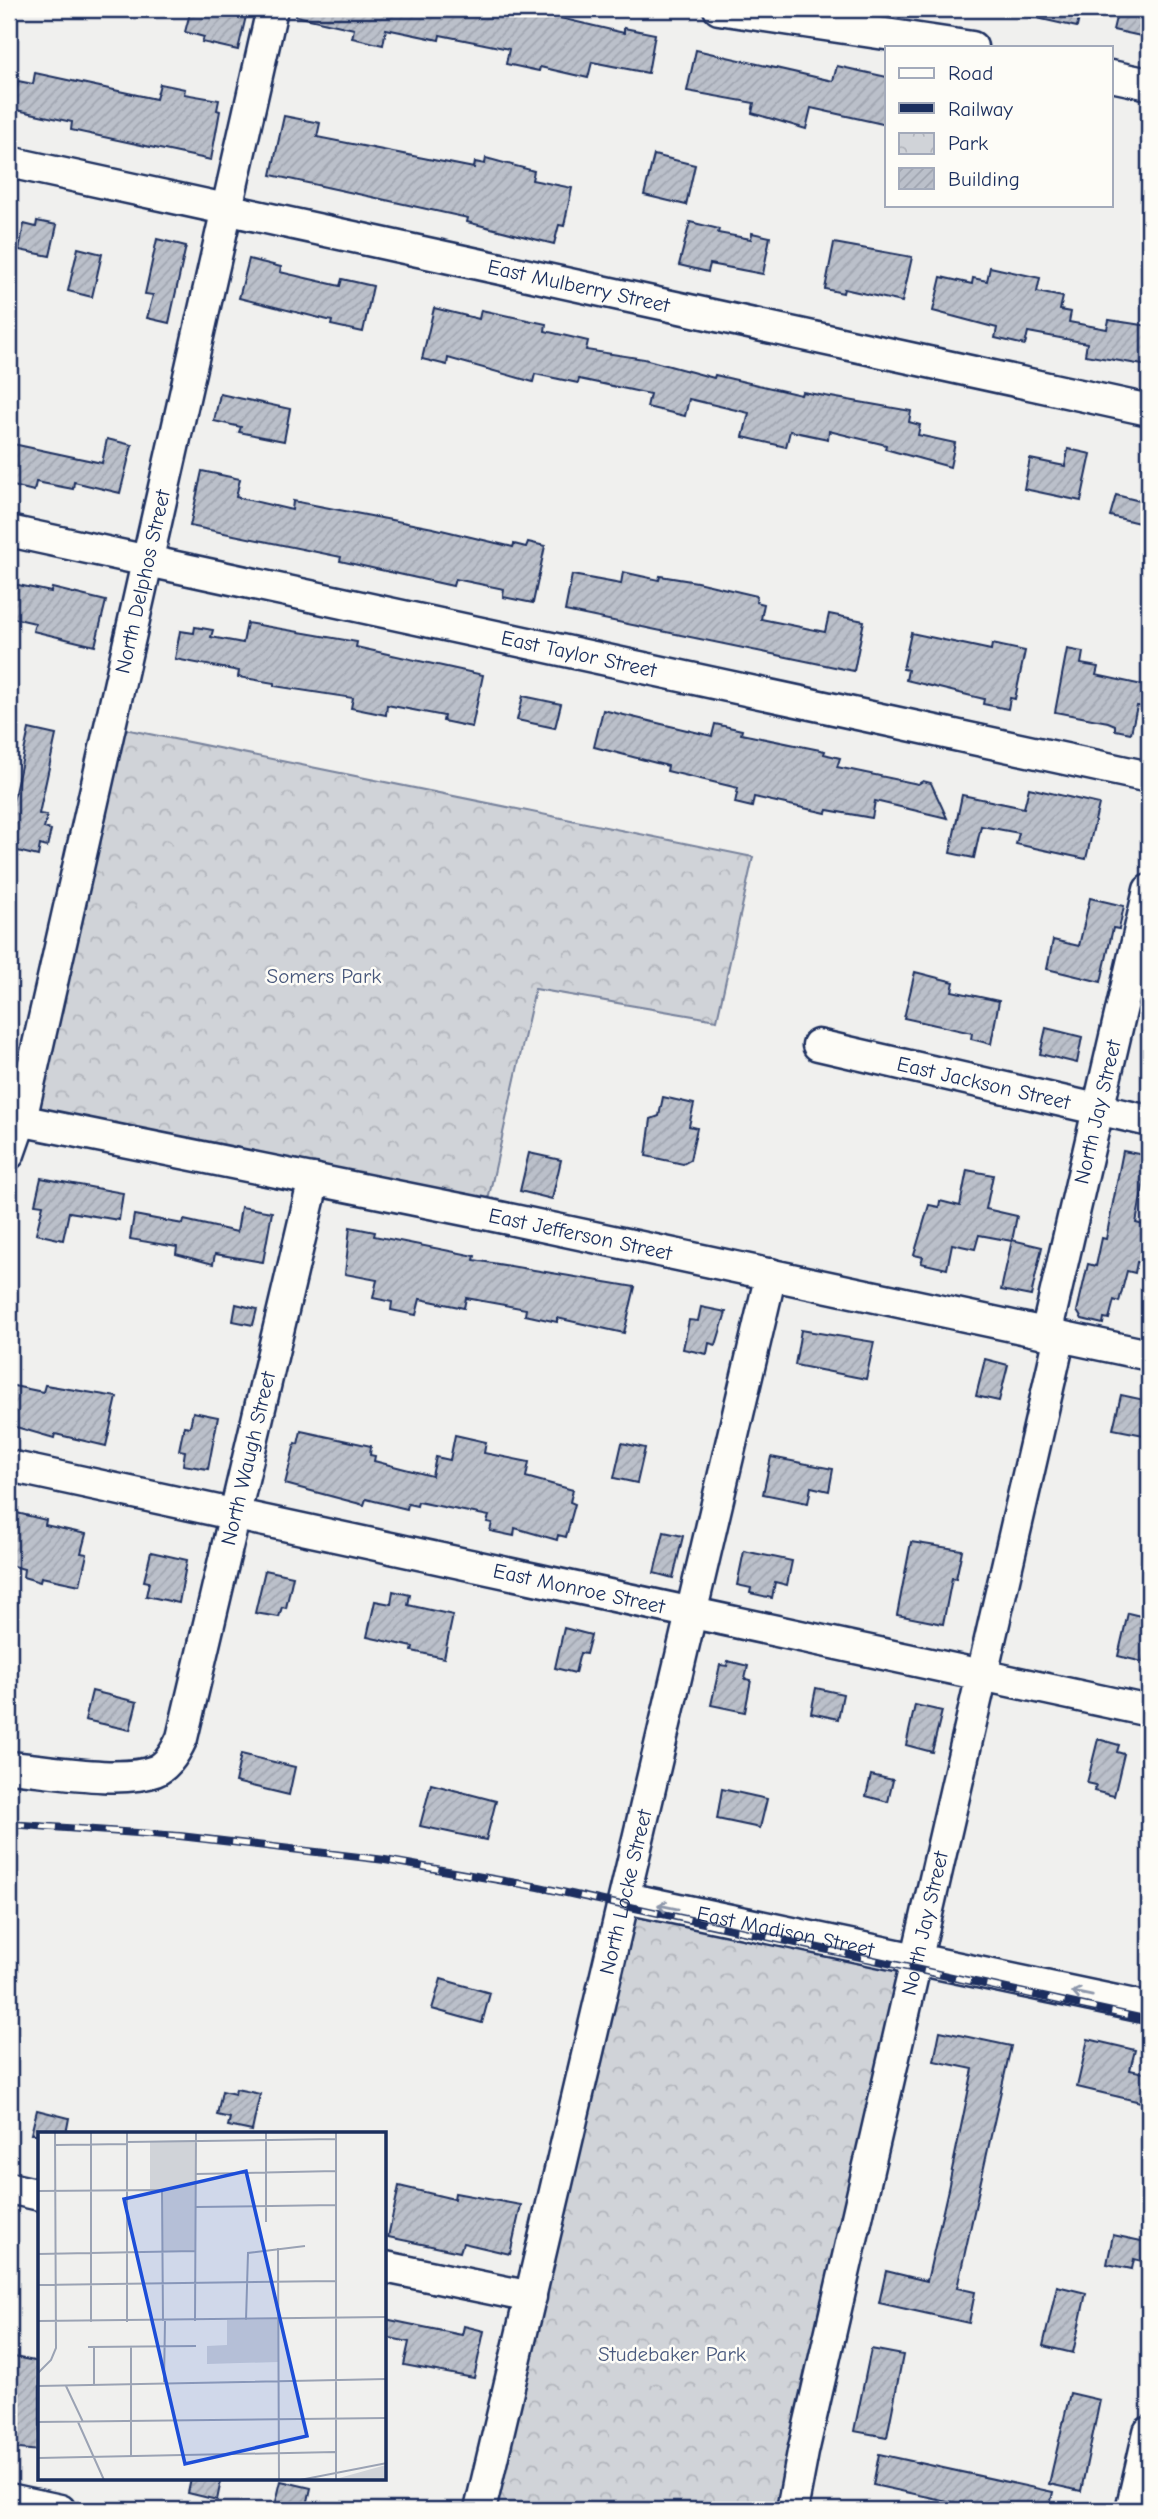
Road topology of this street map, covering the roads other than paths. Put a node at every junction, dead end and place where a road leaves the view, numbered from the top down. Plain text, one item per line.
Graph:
1 (272, 9) edge
2 (719, 9) edge
3 (965, 46) edge
4 (1112, 76) edge
5 (1149, 84) edge
6 (9, 162) edge
7 (227, 208) junction
8 (1149, 410) edge
9 (9, 531) edge
10 (148, 559) junction
11 (1149, 777) edge
12 (1149, 890) edge
13 (818, 1045) dead end
14 (1098, 1109) junction
15 (15, 1119) edge
16 (1149, 1121) edge
17 (9, 1154) edge
18 (314, 1179) junction
19 (771, 1274) junction
20 (1053, 1335) junction
21 (1149, 1355) edge
22 (9, 1466) edge
23 (235, 1515) junction
24 (692, 1612) junction
25 (982, 1676) junction
26 (1149, 1711) edge
27 (9, 1767) edge
28 (626, 1898) junction
29 (916, 1959) junction
30 (1149, 2008) edge
31 (9, 2188) edge
32 (38, 2195) edge
33 (387, 2267) edge
34 (531, 2297) junction
35 (1149, 2432) edge
36 (9, 2499) edge
37 (60, 2510) edge
38 (480, 2510) edge
39 (795, 2510) edge
40 (1131, 2510) edge

1 - 7 street, North Delphos Street
2 - 3 street
4 - 5 street
6 - 7 street, East Mulberry Street
7 - 8 street, East Mulberry Street
7 - 10 street, North Delphos Street
9 - 10 street, East Taylor Street
10 - 11 street, East Taylor Street
10 - 15 street, North Delphos Street
12 - 14 street, North Jay Street
13 - 14 street, East Jackson Street
14 - 16 street, East Jackson Street
14 - 20 street, North Jay Street
15 - 17 street, North Delphos Street
15 - 18 street, East Jefferson Street
18 - 19 street, East Jefferson Street
18 - 23 street, North Waugh Street
19 - 20 street, East Jefferson Street
19 - 24 street, North Locke Street
20 - 21 street, East Jefferson Street
20 - 25 street, North Jay Street
22 - 23 street, East Monroe Street
23 - 24 street, East Monroe Street
23 - 27 street, North Waugh Street
24 - 25 street, East Monroe Street
24 - 28 street, North Locke Street
25 - 26 street, East Monroe Street
25 - 29 street, North Jay Street
29 -> 28 street, East Madison Street
28 - 34 street, North Locke Street
30 -> 29 street, East Madison Street
29 - 39 street, North Jay Street
31 - 32 street
33 - 34 street
34 - 38 street, North Locke Street
35 - 40 street
36 - 37 street

